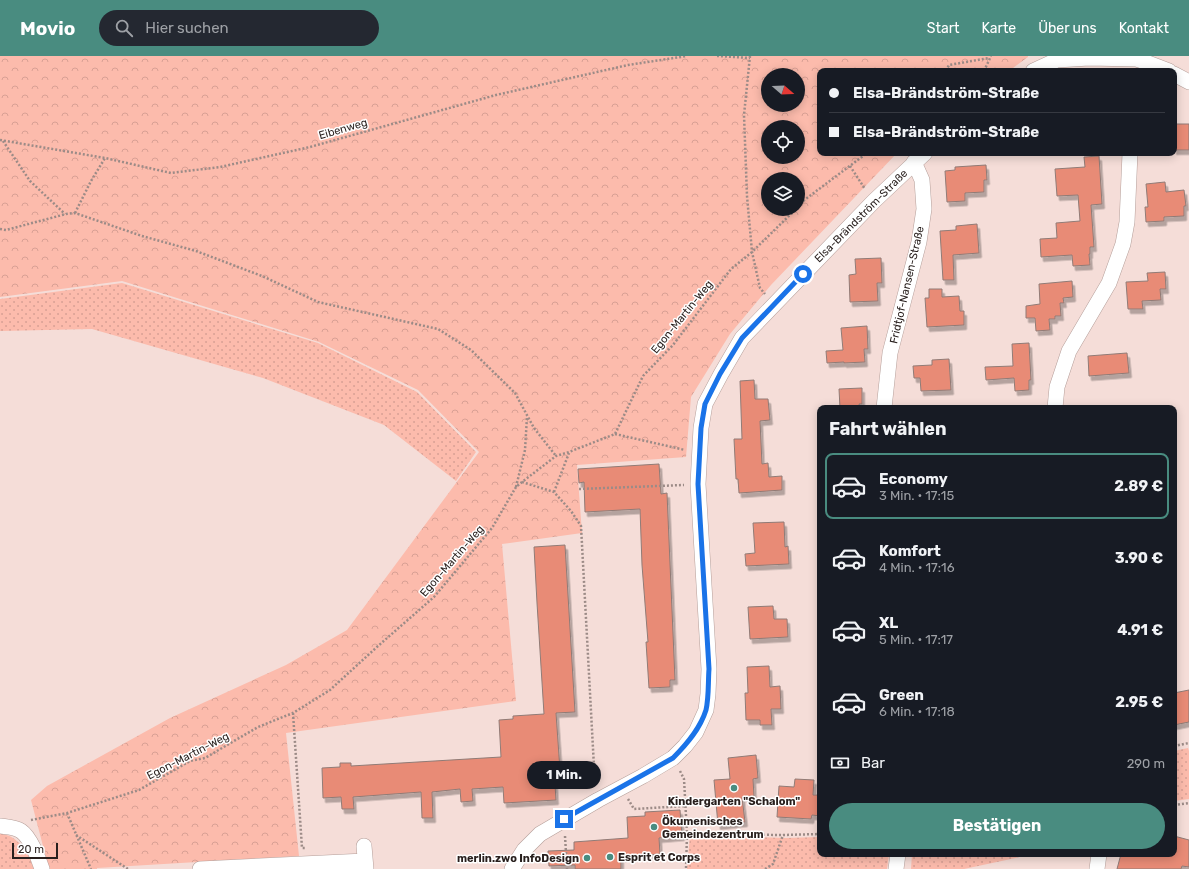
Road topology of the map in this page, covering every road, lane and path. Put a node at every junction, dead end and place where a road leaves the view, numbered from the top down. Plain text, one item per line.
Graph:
1 (688, 56) edge
2 (717, 56) edge
3 (750, 57) edge
4 (990, 57) edge
5 (1129, 65) edge
6 (948, 68) edge
7 (985, 68) edge
8 (1040, 68) edge
9 (1160, 68) edge
10 (1177, 76) edge
11 (1189, 82) edge
12 (1, 140) edge
13 (863, 156) edge
14 (1130, 156) edge
15 (105, 158) junction
16 (920, 158) edge
17 (850, 166) junction
18 (805, 201) edge
19 (874, 201) junction
20 (75, 213) junction
21 (66, 214) junction
22 (789, 216) edge
23 (0, 229) edge
24 (752, 252) junction
25 (773, 305) junction
26 (884, 405) edge
27 (1055, 405) edge
28 (528, 416) junction
29 (615, 434) junction
30 (569, 452) junction
31 (700, 452) junction
32 (556, 456) junction
33 (522, 482) junction
34 (698, 484) junction
35 (516, 487) junction
36 (579, 489) dead end
37 (554, 492) junction
38 (293, 713) junction
39 (1189, 743) edge
40 (1177, 745) edge
41 (673, 758) junction
42 (622, 787) junction
43 (606, 795) junction
44 (1189, 803) edge
45 (1177, 805) edge
46 (686, 806) junction
47 (67, 813) junction
48 (564, 819) junction
49 (6, 827) edge
50 (817, 834) edge
51 (76, 835) junction
52 (687, 836) junction
53 (783, 836) junction
54 (676, 838) dead end
55 (364, 846) dead end
56 (310, 848) dead end
57 (898, 857) edge
58 (1098, 857) edge
59 (366, 865) edge
60 (42, 869) edge
61 (91, 869) edge
62 (128, 869) edge
63 (200, 869) edge
64 (512, 869) edge
65 (567, 869) edge
66 (686, 869) edge
67 (765, 869) edge
68 (896, 869) edge
69 (1096, 869) edge

1 - 15 path, Eibenweg
2 - 3 path
3 - 24 path
4 - 6 path
4 - 7 path
5 - 8 street
5 - 9 street
10 - 11 street
12 - 15 path, Eibenweg
12 - 21 path
13 - 17 path
14 - 27 street
15 - 20 path
16 - 19 street, Elsa-Brändström-Straße
16 - 26 street, Fridtjof-Nansen-Straße
17 - 18 path
17 - 19 path
19 - 25 street, Elsa-Brändström-Straße
20 - 21 path
20 - 28 path
21 - 23 path
22 - 24 path, Egon-Martin-Weg
24 - 25 path
24 - 29 path, Egon-Martin-Weg
25 - 31 street, Elsa-Brändström-Straße
28 - 32 path
28 - 35 path
29 - 30 path, Egon-Martin-Weg
29 - 31 path
30 - 32 path, Egon-Martin-Weg
30 - 37 path
31 - 34 street, Elsa-Brändström-Straße
32 - 33 path, Egon-Martin-Weg
33 - 35 path, Egon-Martin-Weg
33 - 37 path
34 - 36 path
34 - 41 street, Elsa-Brändström-Straße
35 - 38 path, Egon-Martin-Weg
37 - 43 path
38 - 47 path, Egon-Martin-Weg
38 - 56 path
39 - 40 path
41 - 42 street, Elsa-Brändström-Straße
41 - 46 path
42 - 43 street, Elsa-Brändström-Straße
42 - 46 path
43 - 48 street, Elsa-Brändström-Straße
44 - 45 path
46 - 52 path
47 - 49 path, Egon-Martin-Weg
47 - 51 path
48 - 64 street, Elsa-Brändström-Straße
48 - 65 path
49 - 60 street
50 - 53 path
51 - 61 path
51 - 62 path
52 - 53 path
52 - 54 path
52 - 66 path
53 - 67 path
55 - 59 street
57 - 68 street
58 - 69 street
59 - 63 street

